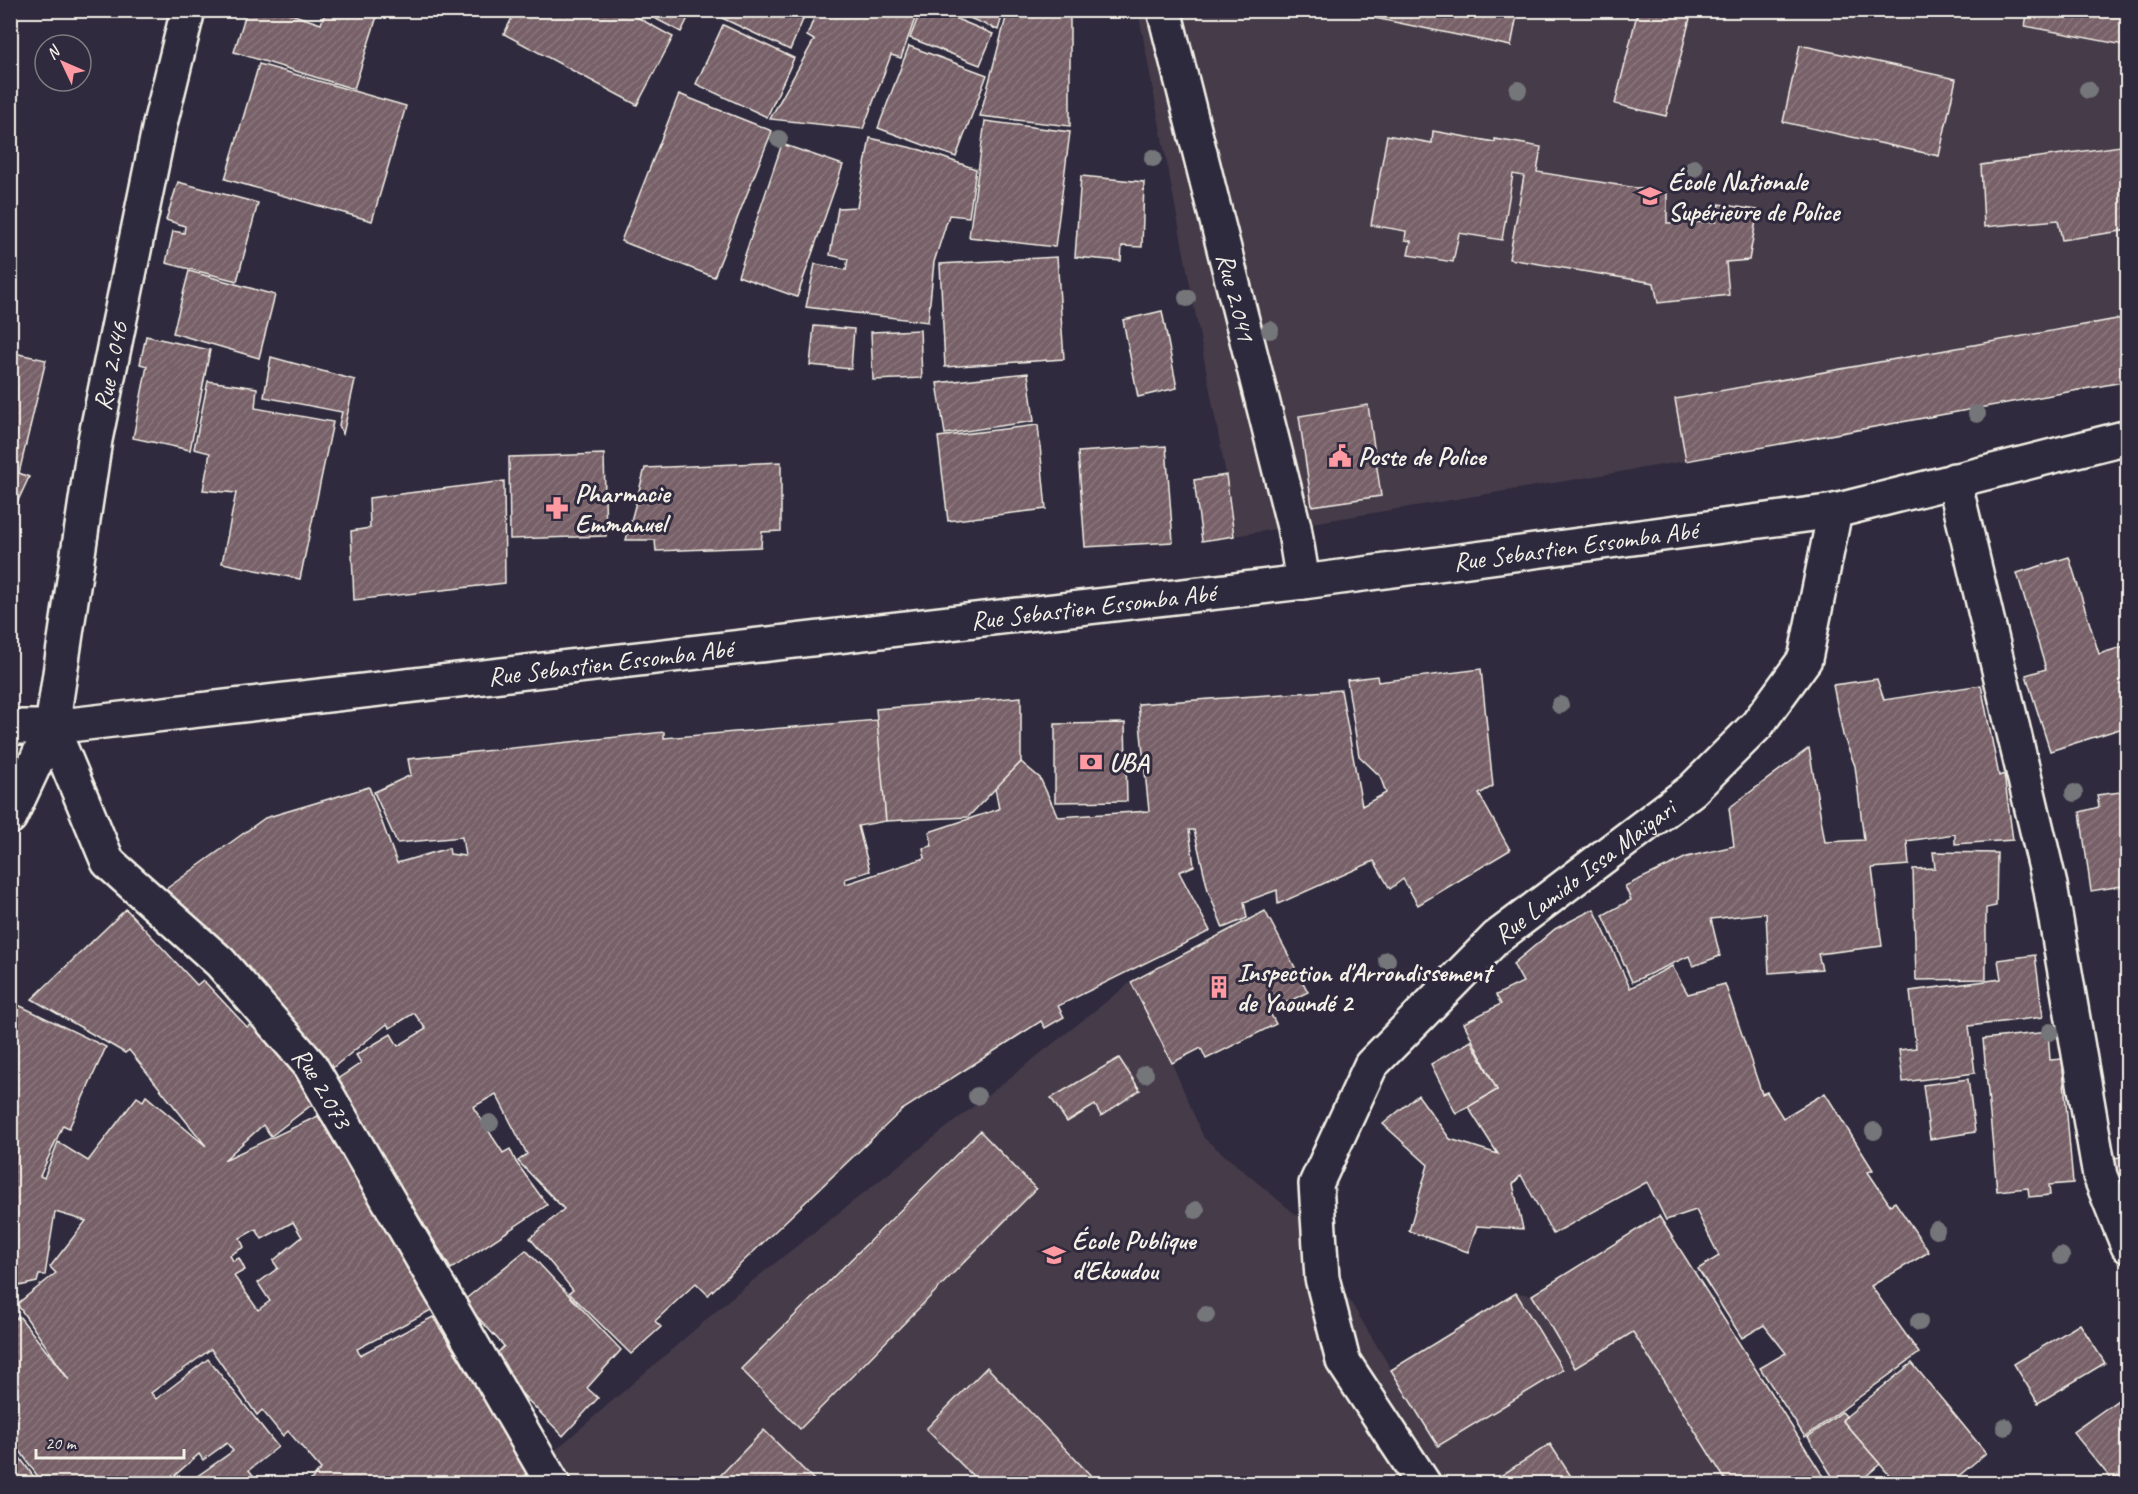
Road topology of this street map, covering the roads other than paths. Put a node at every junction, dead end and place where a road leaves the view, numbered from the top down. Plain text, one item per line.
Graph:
1 (188, 10) edge
2 (1164, 10) edge
3 (2127, 437) edge
4 (1954, 480) junction
5 (1835, 511) junction
6 (1303, 582) junction
7 (10, 727) edge
8 (52, 727) junction
9 (10, 817) edge
10 (2127, 1246) edge
11 (553, 1484) edge
12 (1424, 1484) edge

1 - 8 street, Rue 2.046
2 - 6 street, Rue 2.041
3 - 4 street, Rue Sebastien Essomba Abé
4 - 5 street, Rue Sebastien Essomba Abé
4 - 10 street
5 - 6 street, Rue Sebastien Essomba Abé
5 - 12 street, Rue Lamido Issa Maïgari
6 - 8 street, Rue Sebastien Essomba Abé
7 - 8 street, Rue Sebastien Essomba Abé
8 - 9 street
8 - 11 street, Rue 2.073

